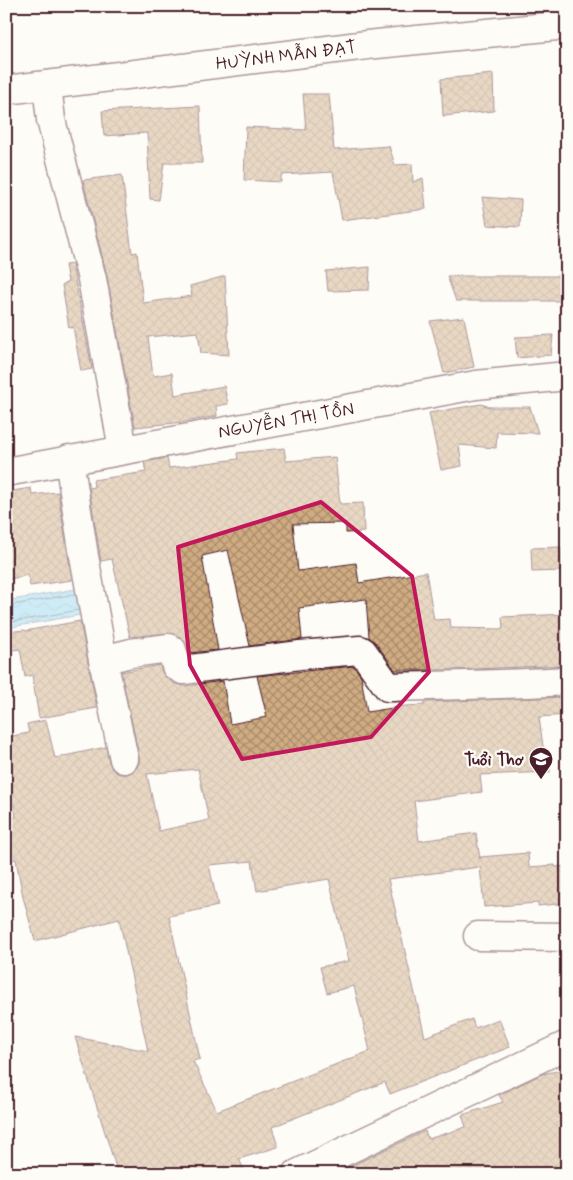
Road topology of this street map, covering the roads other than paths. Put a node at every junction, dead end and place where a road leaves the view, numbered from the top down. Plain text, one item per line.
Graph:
1 (567, 25) edge
2 (47, 85) junction
3 (6, 90) edge
4 (567, 376) edge
5 (122, 449) junction
6 (69, 459) junction
7 (6, 472) edge
8 (104, 660) junction
9 (567, 681) edge
10 (124, 759) dead end
11 (478, 936) dead end
12 (567, 938) edge
13 (567, 1045) edge
14 (297, 1174) edge

1 - 2 street, HUỲNH MẪN ĐẠT
2 - 3 street, HUỲNH MẪN ĐẠT
2 - 5 street
4 - 5 street, NGUYỄN THỊ TỒN
5 - 6 street, NGUYỄN THỊ TỒN
6 - 7 street, NGUYỄN THỊ TỒN
6 - 8 street
8 - 9 street
8 - 10 street
11 - 12 street
13 - 14 street

